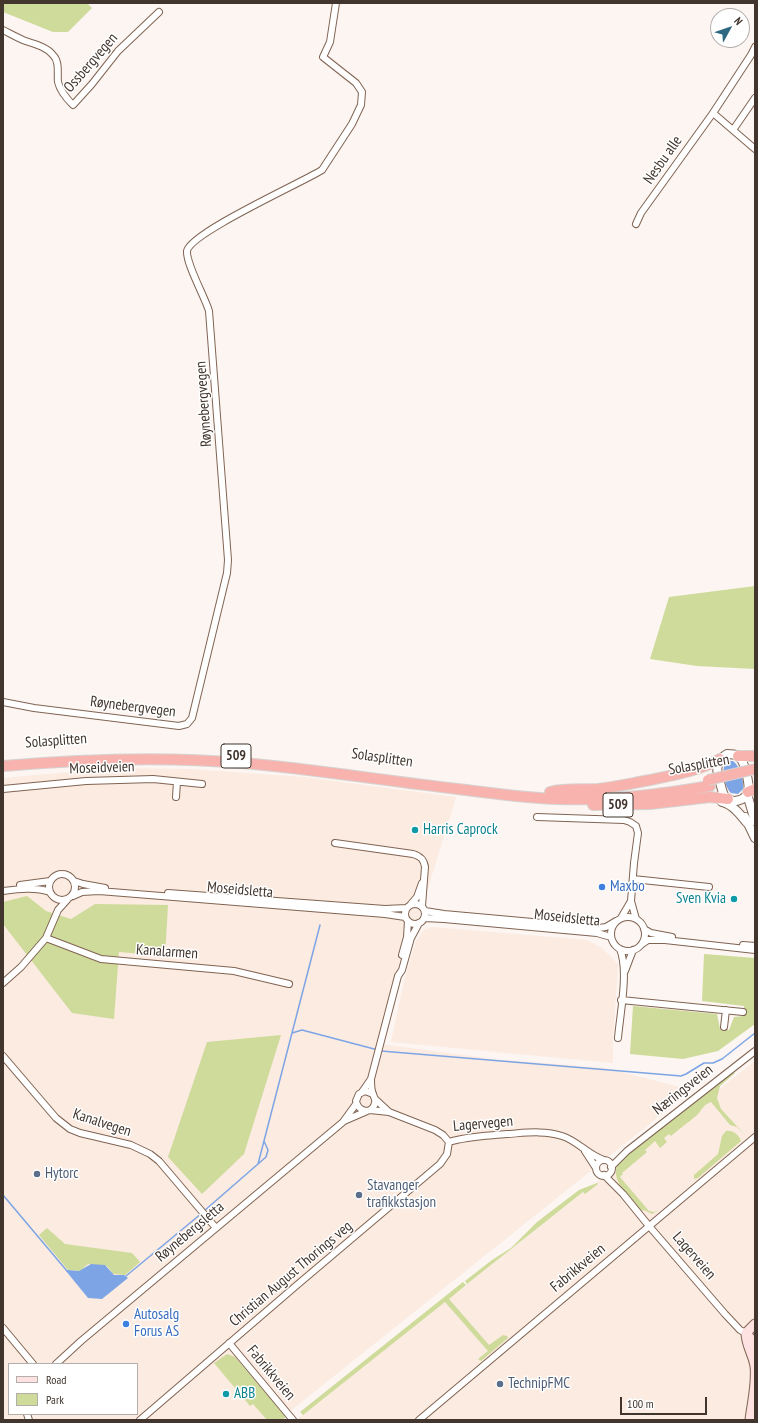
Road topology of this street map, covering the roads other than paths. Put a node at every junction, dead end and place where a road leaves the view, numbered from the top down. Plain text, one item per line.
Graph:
1 (336, 3) edge
2 (159, 12) dead end
3 (3, 30) edge
4 (755, 47) edge
5 (755, 98) edge
6 (713, 113) junction
7 (733, 130) junction
8 (755, 149) edge
9 (636, 224) dead end
10 (3, 702) edge
11 (738, 756) junction
12 (755, 756) edge
13 (720, 759) junction
14 (3, 760) edge
15 (3, 766) edge
16 (755, 769) edge
17 (755, 776) edge
18 (177, 782) junction
19 (709, 783) junction
20 (202, 784) dead end
21 (3, 789) edge
22 (750, 791) edge
23 (550, 792) junction
24 (508, 795) junction
25 (176, 797) dead end
26 (689, 800) junction
27 (730, 800) junction
28 (537, 818) dead end
29 (751, 822) edge
30 (755, 838) edge
31 (335, 843) dead end
32 (425, 876) junction
33 (633, 879) junction
34 (50, 881) junction
35 (74, 881) junction
36 (3, 886) edge
37 (709, 887) dead end
38 (3, 890) edge
39 (52, 895) junction
40 (73, 896) junction
41 (67, 900) junction
42 (631, 902) junction
43 (408, 906) junction
44 (423, 909) junction
45 (56, 915) junction
46 (406, 919) junction
47 (636, 919) junction
48 (619, 920) junction
49 (422, 921) junction
50 (644, 929) junction
51 (611, 937) junction
52 (46, 938) junction
53 (642, 944) junction
54 (755, 946) edge
55 (620, 949) junction
56 (633, 950) junction
57 (755, 950) edge
58 (624, 973) junction
59 (398, 976) junction
60 (3, 983) edge
61 (289, 984) dead end
62 (621, 1000) junction
63 (726, 1010) junction
64 (744, 1012) dead end
65 (724, 1027) dead end
66 (618, 1038) dead end
67 (755, 1051) edge
68 (3, 1056) edge
69 (371, 1079) junction
70 (362, 1092) junction
71 (374, 1097) junction
72 (356, 1104) junction
73 (368, 1110) junction
74 (389, 1112) junction
75 (343, 1122) junction
76 (755, 1137) edge
77 (449, 1142) junction
78 (584, 1148) junction
79 (627, 1151) junction
80 (606, 1160) junction
81 (596, 1168) junction
82 (611, 1169) junction
83 (604, 1175) junction
84 (623, 1194) junction
85 (649, 1226) junction
86 (216, 1228) junction
87 (755, 1324) edge
88 (3, 1328) edge
89 (746, 1333) junction
90 (229, 1344) junction
91 (755, 1344) edge
92 (32, 1363) edge
93 (57, 1363) edge
94 (140, 1420) edge
95 (293, 1420) edge
96 (419, 1420) edge
97 (750, 1420) edge

1 - 10 street, Røynebergvegen
2 - 3 street, Ossbergvegen
4 - 6 street, Nesbu alle
5 - 7 street
6 - 7 street
6 - 9 street, Nesbu alle
7 - 8 street
11 - 12 highway
11 - 13 street
11 - 22 street
13 - 23 highway, 509
13 - 27 street
14 - 23 highway, Solasplitten / 509
15 - 24 highway, Solasplitten / 509
16 - 19 highway, Solasplitten / 509, bridge
17 - 19 highway, Solasplitten / 509
18 - 20 street, Moseidveien
18 - 21 street, Moseidveien
18 - 25 street
19 - 23 highway, Solasplitten / 509
19 - 24 highway, Solasplitten / 509
22 - 27 street
22 - 29 street
24 - 26 highway, 509
26 - 27 highway, 509
26 - 29 street
27 - 29 street
28 - 33 street, Moseidsletta
29 - 30 street
31 - 32 street
32 - 43 street
32 - 44 street
33 - 37 street
33 - 42 street, Moseidsletta
34 - 35 street
34 - 36 street
34 - 39 street
35 - 40 street
35 - 43 street, Moseidsletta
38 - 39 street
39 - 41 street
39 - 45 street
40 - 41 street
40 - 46 street, Moseidsletta
41 - 45 street
42 - 47 street, Moseidsletta
42 - 48 street, Moseidsletta
43 - 44 street
43 - 46 street
44 - 48 street, Moseidsletta
44 - 49 street
45 - 52 street
46 - 49 street
46 - 59 street
47 - 48 street
47 - 50 street
48 - 51 street
49 - 51 street, Moseidsletta
49 - 59 street
50 - 53 street
50 - 54 street
51 - 55 street
52 - 60 street
52 - 61 street, Kanalarmen
53 - 56 street
53 - 57 street
55 - 56 street
55 - 58 street
56 - 58 street
58 - 62 street
59 - 69 street
62 - 63 street
62 - 66 street
63 - 64 street
63 - 65 street
67 - 79 street, Næringsveien
68 - 86 street, Kanalvegen
69 - 70 street
69 - 71 street
70 - 71 street
70 - 72 street
71 - 73 street
71 - 74 street, Lagervegen
72 - 73 street
72 - 75 street, Røynebergsletta
73 - 74 street, Lagervegen
73 - 75 street, Røynebergsletta
74 - 77 street, Lagervegen
75 - 86 street, Røynebergsletta
76 - 85 street, Fabrikkveien
77 - 78 street, Lagervegen
77 - 90 street, Christian August Thorings veg
78 - 80 street, Lagervegen
78 - 81 street, Lagervegen
79 - 80 street, Næringsveien
79 - 82 street, Næringsveien
80 - 81 street
80 - 82 street
81 - 83 street
82 - 83 street
82 - 84 street, Lagerveien
83 - 84 street, Lagerveien
84 - 85 street, Lagerveien
85 - 89 street, Lagerveien
85 - 96 street, Fabrikkveien
86 - 93 street, Røynebergsletta
87 - 89 main road
88 - 92 street
89 - 91 main road, Lagerveien
89 - 97 main road
90 - 94 street, Christian August Thorings veg
90 - 95 street, Fabrikkveien

